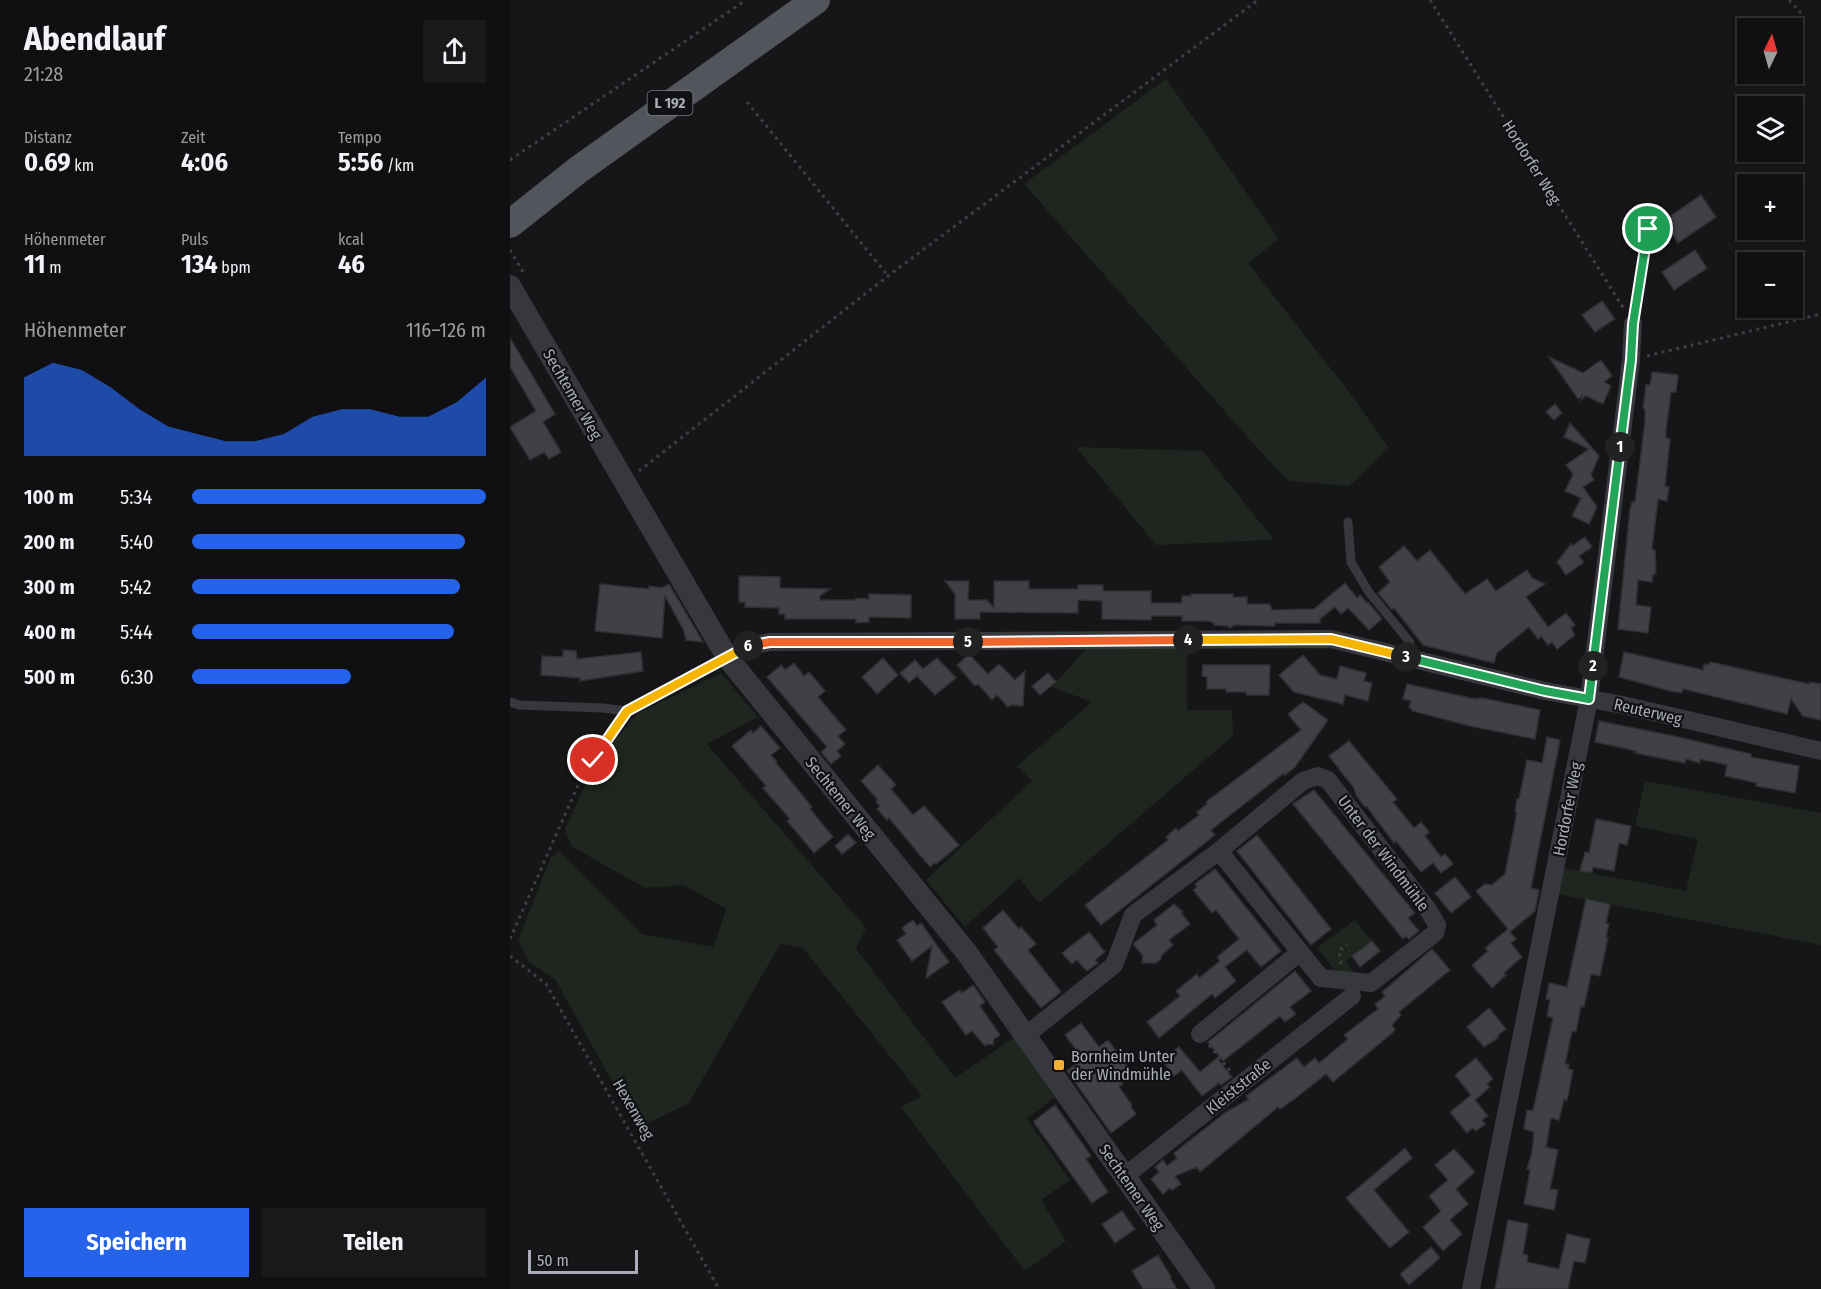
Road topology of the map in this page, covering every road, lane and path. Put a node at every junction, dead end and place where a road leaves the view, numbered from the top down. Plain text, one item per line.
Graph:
1 (746, 0) edge
2 (816, 0) edge
3 (1258, 0) edge
4 (1430, 0) edge
5 (1789, 0) edge
6 (1801, 13) dead end
7 (747, 102) dead end
8 (510, 160) edge
9 (518, 217) edge
10 (1648, 229) dead end
11 (888, 276) junction
12 (510, 286) edge
13 (1821, 314) edge
14 (1633, 324) junction
15 (1631, 360) junction
16 (639, 471) dead end
17 (1348, 522) dead end
18 (727, 657) junction
19 (1415, 659) junction
20 (1589, 699) junction
21 (510, 702) edge
22 (627, 711) junction
23 (1821, 750) edge
24 (1219, 851) junction
25 (510, 939) edge
26 (1347, 944) dead end
27 (1300, 952) junction
28 (510, 956) edge
29 (1340, 980) junction
30 (1352, 996) dead end
31 (1200, 1034) dead end
32 (1025, 1036) junction
33 (1125, 1176) junction
34 (719, 1289) edge
35 (1204, 1289) edge
36 (1471, 1289) edge

1 - 8 path
2 - 9 main road, L 192
3 - 11 path
4 - 14 path, Hordorfer Weg
5 - 6 path
7 - 11 path
10 - 14 lane, Hordorfer Weg
11 - 16 path
12 - 18 street, Sechtemer Weg
13 - 15 path
14 - 15 street, Hordorfer Weg
15 - 20 street, Hordorfer Weg
17 - 19 lane
18 - 19 street, Reuterweg
18 - 22 lane
18 - 32 street, Sechtemer Weg
19 - 20 street, Reuterweg
20 - 23 street, Reuterweg
20 - 36 street, Hordorfer Weg
21 - 22 lane
22 - 25 path
24 - 27 street, Unter der Windmühle
24 - 29 street, Unter der Windmühle
24 - 32 street, Unter der Windmühle
26 - 29 path
27 - 29 street, Unter der Windmühle
27 - 31 street
28 - 34 path, Hexenweg
30 - 33 street, Kleiststraße
32 - 33 street, Sechtemer Weg
33 - 35 street, Sechtemer Weg

